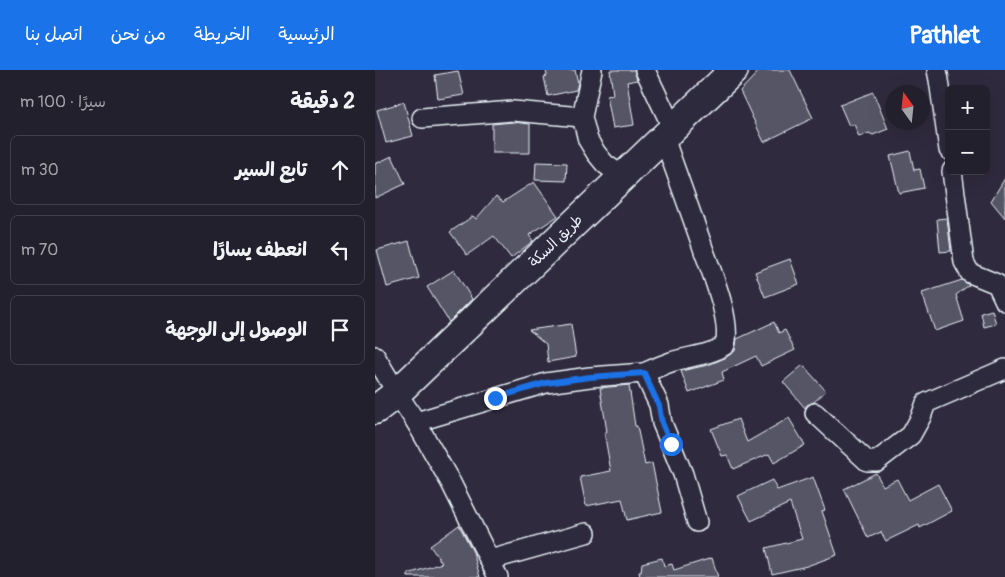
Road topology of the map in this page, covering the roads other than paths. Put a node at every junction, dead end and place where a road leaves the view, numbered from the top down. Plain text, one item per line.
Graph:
1 (591, 70) edge
2 (645, 70) edge
3 (734, 70) edge
4 (937, 70) edge
5 (583, 117) junction
6 (422, 118) dead end
7 (946, 130) edge
8 (668, 134) junction
9 (953, 175) edge
10 (623, 177) junction
11 (1005, 301) edge
12 (375, 356) edge
13 (1005, 369) edge
14 (644, 373) junction
15 (397, 394) junction
16 (375, 410) edge
17 (815, 414) dead end
18 (416, 422) junction
19 (697, 522) dead end
20 (586, 533) dead end
21 (494, 569) edge

1 - 5 street
2 - 8 street
3 - 8 main road, طريق السكة
4 - 7 street
5 - 6 street
5 - 10 street
8 - 10 main road, طريق السكة
8 - 14 street
9 - 11 street
10 - 15 main road, طريق السكة
12 - 15 street
13 - 17 street
14 - 18 street
14 - 19 street
15 - 16 main road, طريق السكة
15 - 18 street
18 - 21 street
20 - 21 street

